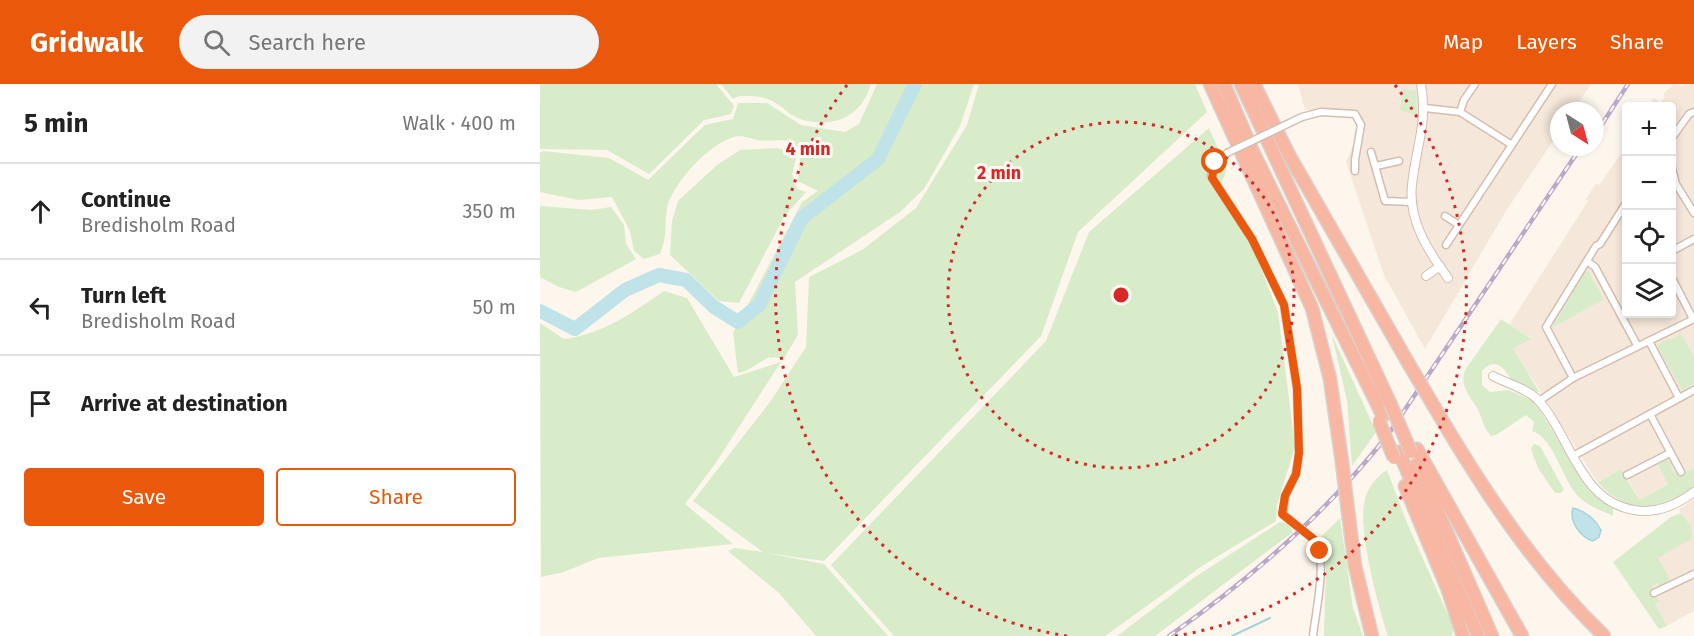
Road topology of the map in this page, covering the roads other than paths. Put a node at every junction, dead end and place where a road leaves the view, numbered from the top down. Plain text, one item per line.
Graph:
1 (1210, 84) edge
2 (1224, 84) edge
3 (1242, 84) edge
4 (1254, 84) edge
5 (1421, 84) edge
6 (1475, 84) edge
7 (1552, 84) edge
8 (1425, 108) junction
9 (1460, 112) junction
10 (1694, 112) edge
11 (1676, 131) edge
12 (1512, 145) junction
13 (1371, 152) dead end
14 (1399, 161) dead end
15 (1376, 166) junction
16 (1355, 171) dead end
17 (1676, 184) edge
18 (1413, 202) junction
19 (1622, 209) edge
20 (1694, 213) edge
21 (1445, 216) dead end
22 (1459, 225) junction
23 (1694, 239) edge
24 (1446, 245) dead end
25 (1676, 248) edge
26 (1351, 260) junction
27 (1587, 261) junction
28 (1440, 266) junction
29 (1426, 276) dead end
30 (1448, 278) dead end
31 (1676, 288) edge
32 (1694, 319) edge
33 (1650, 343) junction
34 (1637, 345) junction
35 (1493, 376) dead end
36 (1573, 378) junction
37 (1694, 390) edge
38 (1678, 398) junction
39 (1539, 401) junction
40 (1650, 414) junction
41 (1405, 452) junction
42 (1670, 453) junction
43 (1573, 456) junction
44 (1681, 472) dead end
45 (1627, 475) dead end
46 (1693, 494) edge
47 (1694, 574) edge
48 (1654, 593) dead end
49 (1313, 636) edge
50 (1372, 636) edge
51 (1463, 636) edge
52 (1478, 636) edge
53 (1492, 636) edge
54 (1522, 636) edge
55 (1604, 636) edge

1 - 50 highway, bridge
2 - 41 highway
3 - 26 highway
3 - 41 highway, bridge
4 - 26 highway
5 - 8 street
6 - 9 street
7 - 12 street
8 - 9 street
8 - 18 street
9 - 12 street
10 - 11 street
12 - 22 street
13 - 15 street
14 - 15 street
15 - 18 street
16 - 49 street, bridge
17 - 20 street
18 - 28 street
19 - 27 street
21 - 22 street
22 - 24 street
23 - 25 street
26 - 55 highway, bridge
27 - 34 street
27 - 36 street
28 - 29 street
28 - 30 street
31 - 32 street
32 - 33 street
33 - 34 street
33 - 38 street
34 - 36 street
35 - 39 street
36 - 39 street
37 - 38 street
38 - 40 street
39 - 43 street
40 - 42 street
40 - 43 street
41 - 51 highway
41 - 52 highway
41 - 53 highway
41 - 54 highway
42 - 44 street
42 - 45 street
43 - 46 street
47 - 48 street

